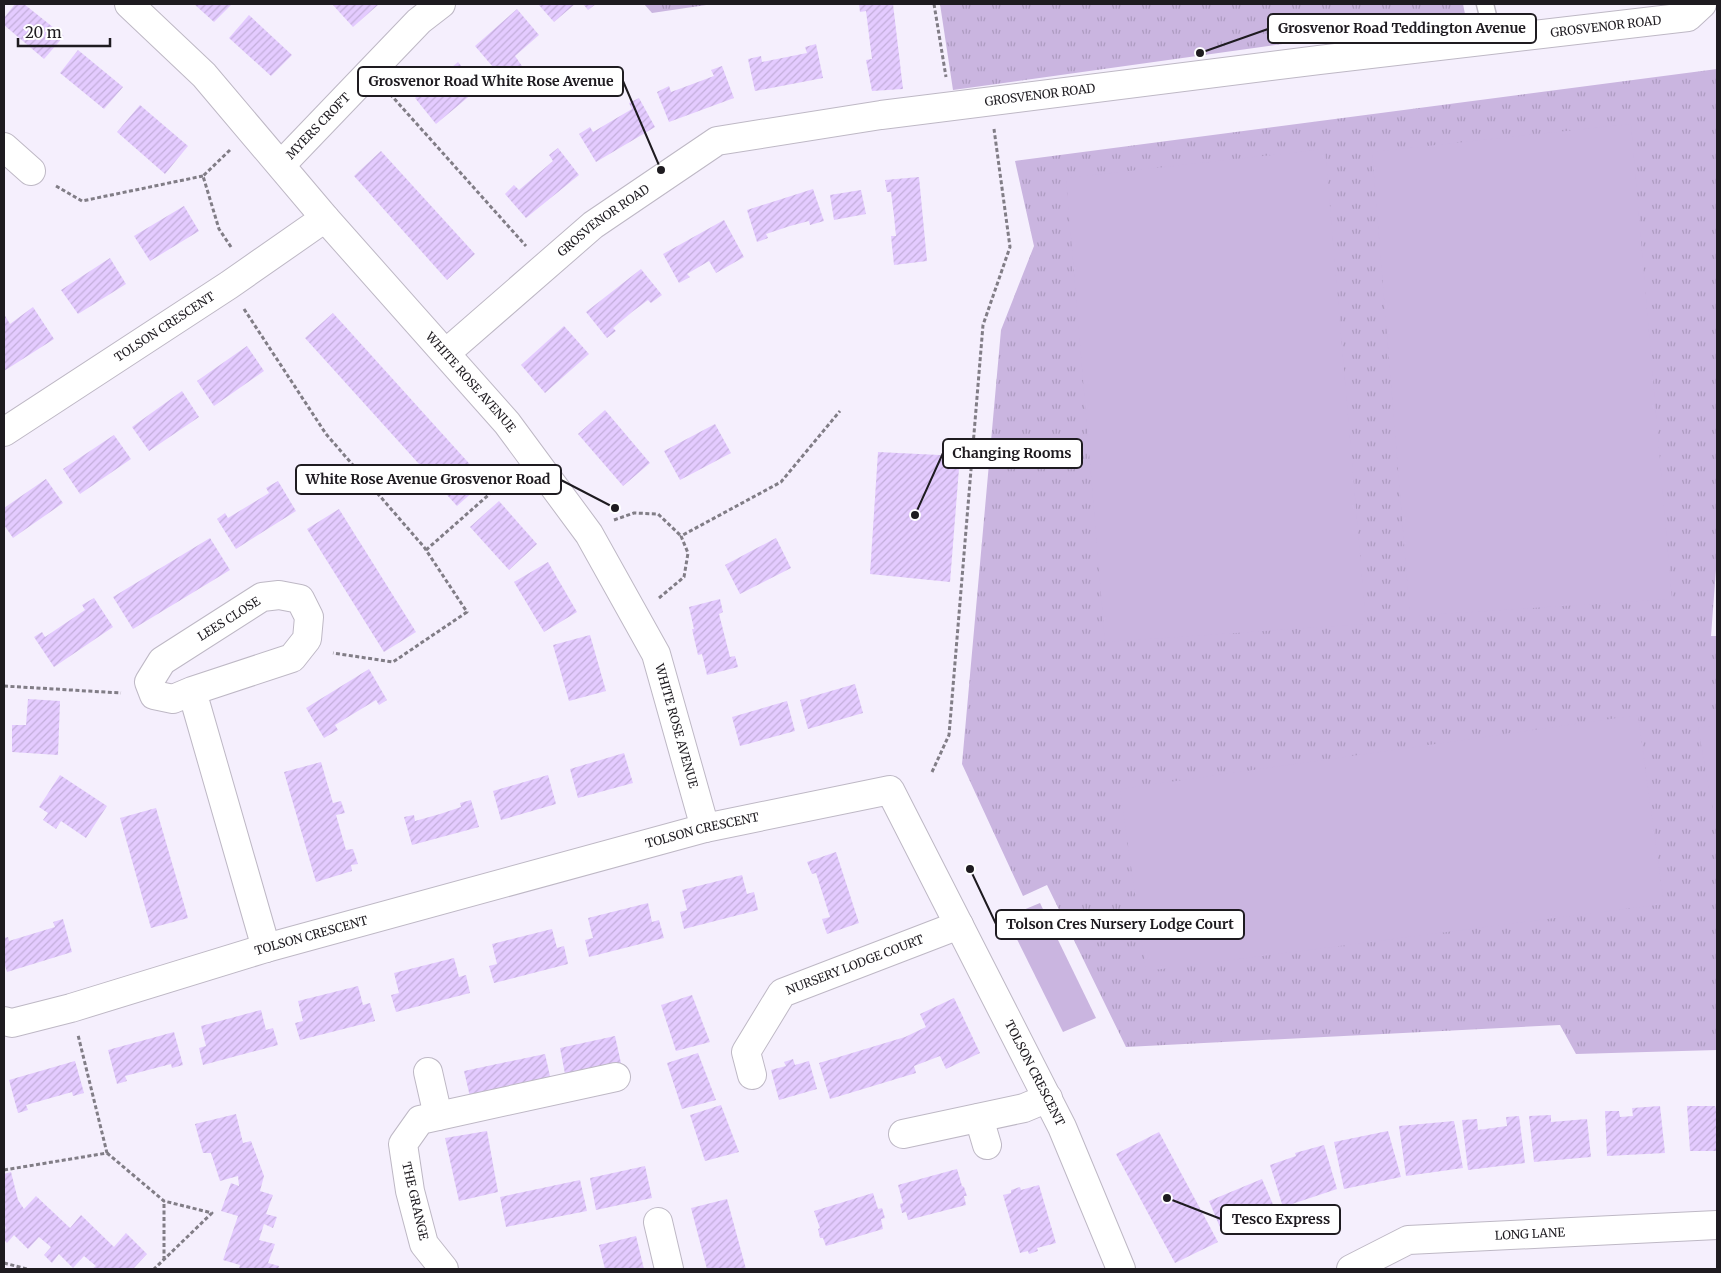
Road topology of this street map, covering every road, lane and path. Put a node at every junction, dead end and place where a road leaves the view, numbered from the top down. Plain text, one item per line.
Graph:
1 (128, 4) edge
2 (441, 4) edge
3 (934, 4) edge
4 (1485, 4) edge
5 (1702, 4) edge
6 (1494, 40) junction
7 (370, 72) junction
8 (990, 102) junction
9 (951, 107) junction
10 (250, 130) junction
11 (4, 147) edge
12 (281, 165) junction
13 (31, 171) joint
14 (203, 176) junction
15 (325, 218) junction
16 (544, 266) junction
17 (238, 279) junction
18 (446, 353) junction
19 (840, 411) dead end
20 (4, 432) edge
21 (532, 457) junction
22 (681, 536) junction
23 (590, 537) junction
24 (426, 550) junction
25 (634, 614) junction
26 (300, 647) junction
27 (4, 686) edge
28 (192, 691) junction
29 (154, 695) junction
30 (932, 772) dead end
31 (705, 828) junction
32 (959, 925) junction
33 (266, 948) junction
34 (71, 1008) junction
35 (4, 1021) edge
36 (428, 1072) dead end
37 (752, 1075) dead end
38 (616, 1077) dead end
39 (1048, 1098) junction
40 (438, 1116) junction
41 (979, 1118) junction
42 (903, 1134) dead end
43 (987, 1145) dead end
44 (108, 1153) junction
45 (4, 1170) edge
46 (164, 1201) junction
47 (658, 1222) dead end
48 (1717, 1225) edge
49 (164, 1260) junction
50 (4, 1263) edge
51 (27, 1269) edge
52 (154, 1269) edge
53 (444, 1269) edge
54 (669, 1269) edge
55 (1121, 1269) edge
56 (1351, 1269) edge

1 - 10 street, WHITE ROSE AVENUE
2 - 7 street, MYERS CROFT
3 - 9 path
4 - 6 lane
5 - 6 street, GROSVENOR ROAD
6 - 8 street, GROSVENOR ROAD
7 - 12 street, MYERS CROFT
7 - 16 path
8 - 9 street, GROSVENOR ROAD
8 - 30 path
9 - 16 street, GROSVENOR ROAD
10 - 12 street, WHITE ROSE AVENUE
10 - 14 path
11 - 13 street
12 - 15 street, WHITE ROSE AVENUE
13 - 14 path
14 - 17 path
15 - 17 street, TOLSON CRESCENT
15 - 18 street, WHITE ROSE AVENUE
16 - 18 street, GROSVENOR ROAD
17 - 20 street, TOLSON CRESCENT
17 - 24 path
18 - 21 street, WHITE ROSE AVENUE
19 - 22 path
21 - 23 street, WHITE ROSE AVENUE
21 - 24 path
22 - 23 path
22 - 25 path
23 - 25 street, WHITE ROSE AVENUE
24 - 26 path
25 - 31 street, WHITE ROSE AVENUE
26 - 28 street
26 - 29 street, LEES CLOSE
27 - 29 path
28 - 29 street
28 - 33 street
31 - 32 street, TOLSON CRESCENT
31 - 33 street, TOLSON CRESCENT
32 - 37 street, NURSERY LODGE COURT
32 - 39 street, TOLSON CRESCENT
33 - 34 street, TOLSON CRESCENT
34 - 35 street, TOLSON CRESCENT
34 - 44 path
36 - 40 street
38 - 40 street, THE GRANGE
39 - 41 street
39 - 55 street, TOLSON CRESCENT
40 - 53 street, THE GRANGE
41 - 42 street
41 - 43 street
44 - 45 path
44 - 46 path
46 - 49 path
46 - 49 path
47 - 54 street
48 - 56 street, LONG LANE
49 - 52 path
50 - 51 path

